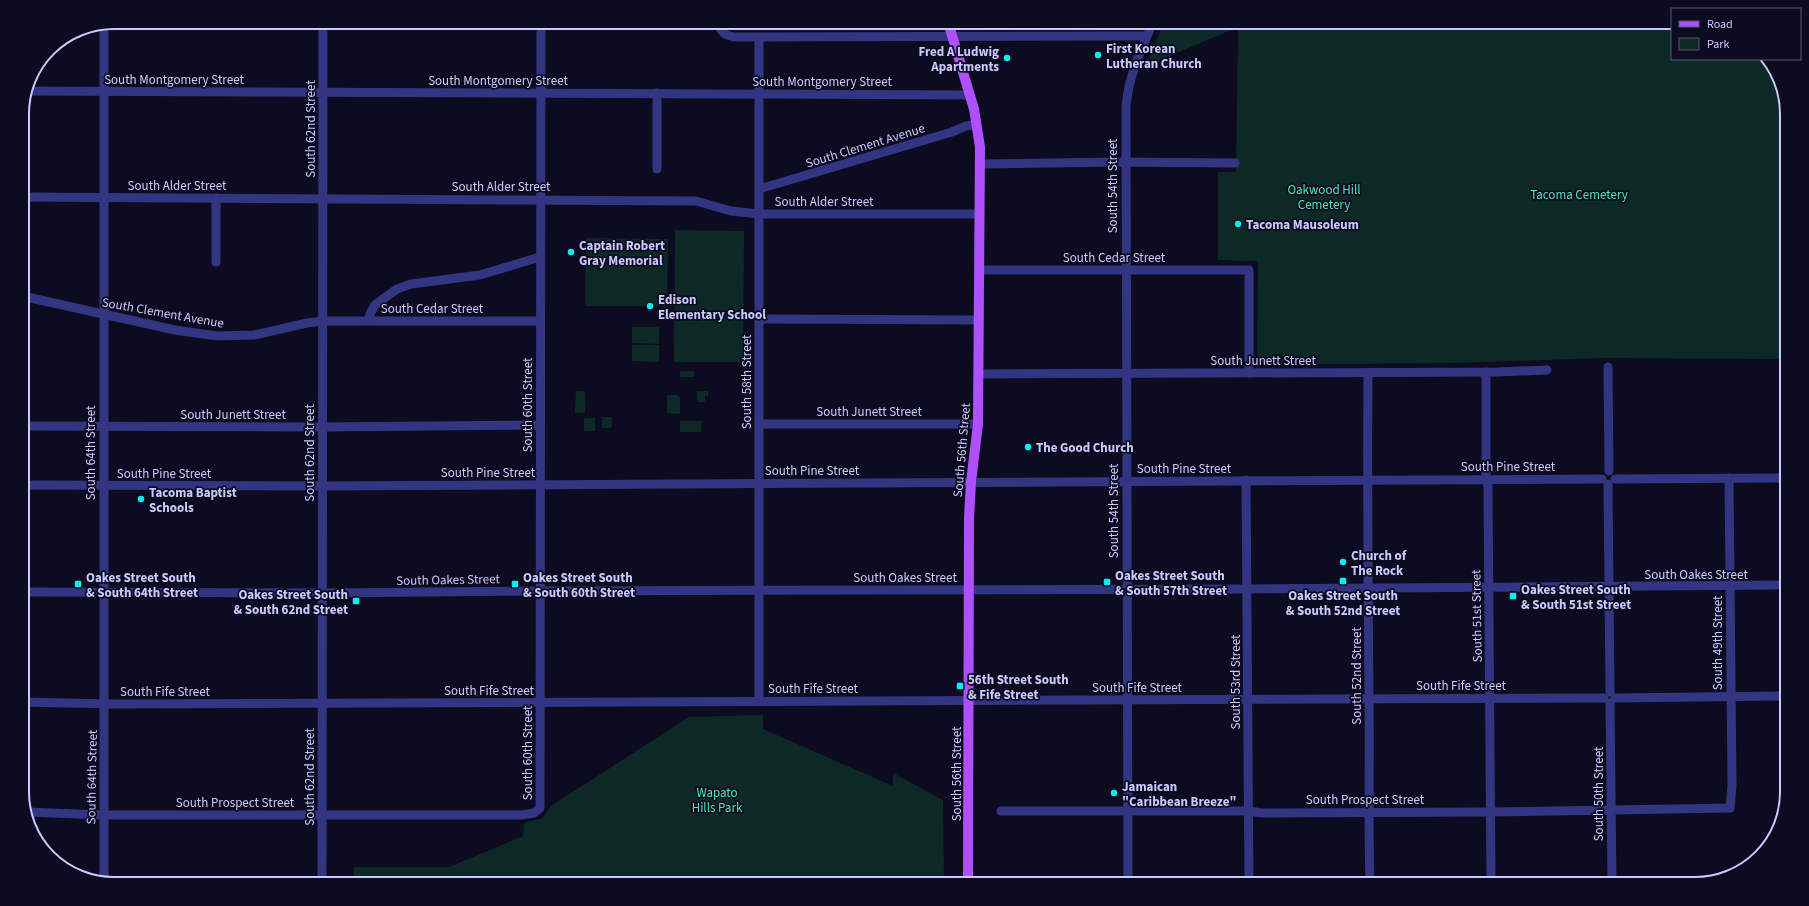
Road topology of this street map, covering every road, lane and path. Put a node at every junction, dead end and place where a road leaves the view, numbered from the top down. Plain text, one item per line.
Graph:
1 (324, 29) edge
2 (541, 29) edge
3 (720, 29) edge
4 (950, 29) edge
5 (1150, 29) edge
6 (104, 30) edge
7 (952, 36) junction
8 (1147, 36) junction
9 (759, 38) junction
10 (32, 92) edge
11 (104, 92) junction
12 (323, 92) junction
13 (541, 93) junction
14 (657, 93) junction
15 (759, 94) junction
16 (970, 95) junction
17 (977, 124) junction
18 (1125, 162) junction
19 (980, 164) junction
20 (1235, 164) dead end
21 (658, 169) dead end
22 (759, 190) junction
23 (29, 197) edge
24 (104, 197) junction
25 (216, 198) junction
26 (323, 198) junction
27 (540, 200) junction
28 (759, 214) junction
29 (979, 214) junction
30 (540, 257) junction
31 (216, 262) dead end
32 (1125, 269) junction
33 (978, 270) junction
34 (29, 298) edge
35 (103, 315) junction
36 (759, 319) junction
37 (369, 320) junction
38 (979, 320) junction
39 (323, 321) junction
40 (540, 321) junction
41 (1608, 367) dead end
42 (1547, 370) dead end
43 (1486, 372) junction
44 (1249, 373) junction
45 (1368, 373) junction
46 (980, 374) junction
47 (1125, 374) junction
48 (759, 424) junction
49 (978, 424) junction
50 (540, 425) junction
51 (29, 426) edge
52 (103, 427) junction
53 (322, 427) junction
54 (1608, 478) junction
55 (1729, 478) junction
56 (1780, 478) edge
57 (1488, 479) junction
58 (1246, 480) junction
59 (1367, 480) junction
60 (1126, 481) junction
61 (971, 482) junction
62 (759, 484) junction
63 (29, 485) edge
64 (104, 485) junction
65 (540, 485) junction
66 (322, 486) junction
67 (1780, 585) edge
68 (1610, 587) junction
69 (1730, 587) junction
70 (1368, 588) junction
71 (1489, 588) junction
72 (1248, 589) junction
73 (759, 590) junction
74 (969, 590) junction
75 (1127, 590) junction
76 (540, 591) junction
77 (29, 592) edge
78 (105, 592) junction
79 (322, 593) junction
80 (1780, 696) edge
81 (1730, 697) junction
82 (1490, 698) junction
83 (1610, 698) junction
84 (1248, 699) junction
85 (1369, 699) junction
86 (1127, 700) junction
87 (969, 701) junction
88 (29, 702) edge
89 (540, 702) junction
90 (759, 702) junction
91 (322, 703) junction
92 (104, 704) junction
93 (1730, 808) joint
94 (1610, 809) junction
95 (538, 811) joint
96 (1001, 811) dead end
97 (1249, 811) junction
98 (32, 812) edge
99 (1127, 812) junction
100 (1368, 812) junction
101 (1489, 812) junction
102 (103, 815) junction
103 (321, 815) junction
104 (104, 876) edge
105 (322, 877) edge
106 (968, 877) edge
107 (1128, 877) edge
108 (1249, 877) edge
109 (1370, 877) edge
110 (1491, 877) edge
111 (1612, 877) edge

1 - 12 street, South 62nd Street
2 - 13 street, South 60th Street
3 - 9 street
4 - 7 main road, South 56th Street
5 - 8 street, South 54th Street
6 - 11 street, South 64th Street
7 - 8 street
7 - 9 street
7 - 16 main road, South 56th Street
8 - 18 street, South 54th Street
9 - 15 street, South 58th Street
10 - 11 street, South Montgomery Street
11 - 12 street, South Montgomery Street
11 - 24 street, South 64th Street
12 - 13 street, South Montgomery Street
12 - 26 street, South 62nd Street
13 - 14 street, South Montgomery Street
13 - 27 street, South 60th Street
14 - 15 street, South Montgomery Street
14 - 21 street
15 - 16 street, South Montgomery Street
15 - 22 street, South 58th Street
16 - 17 main road, South 56th Street
17 - 19 main road, South 56th Street
17 - 22 street, South Clement Avenue
18 - 19 street
18 - 20 street
18 - 32 street, South 54th Street
19 - 29 main road, South 56th Street
22 - 28 street, South 58th Street
23 - 24 street, South Alder Street
24 - 25 street, South Alder Street
24 - 35 street, South 64th Street
25 - 26 street, South Alder Street
25 - 31 street
26 - 27 street, South Alder Street
26 - 39 street, South 62nd Street
27 - 28 street, South Alder Street
27 - 30 street, South 60th Street
28 - 29 street, South Alder Street
28 - 36 street, South 58th Street
29 - 33 main road, South 56th Street
30 - 37 street
30 - 40 street, South 60th Street
32 - 33 street, South Cedar Street
32 - 44 street, South Cedar Street
32 - 47 street, South 54th Street
33 - 38 main road, South 56th Street
34 - 35 street, South Clement Avenue
35 - 39 street, South Clement Avenue
35 - 52 street, South 64th Street
36 - 38 street
36 - 48 street, South 58th Street
37 - 39 street, South Cedar Street
37 - 40 street, South Cedar Street
38 - 46 main road, South 56th Street
39 - 53 street, South 62nd Street
40 - 50 street, South 60th Street
41 - 54 street, South 50th Street
42 - 43 street, South Junett Street
43 - 45 street, South Junett Street
43 - 57 street, South 51st Street
44 - 45 street, South Junett Street
44 - 47 street, South Junett Street
45 - 59 street, South 52nd Street
46 - 47 street, South Junett Street
46 - 49 main road, South 56th Street
47 - 60 street, South 54th Street
48 - 49 street, South Junett Street
48 - 62 street, South 58th Street
49 - 61 main road, South 56th Street
50 - 53 street, South Junett Street
50 - 65 street, South 60th Street
51 - 52 street, South Junett Street
52 - 53 street, South Junett Street
52 - 64 street, South 64th Street
53 - 66 street, South 62nd Street
54 - 55 street, South Pine Street
54 - 57 street, South Pine Street
54 - 68 street, South 50th Street
55 - 56 street, South Pine Street
55 - 69 street, South 49th Street
57 - 59 street, South Pine Street
57 - 71 street, South 51st Street
58 - 59 street, South Pine Street
58 - 60 street, South Pine Street
58 - 72 street, South 53rd Street
59 - 70 street, South 52nd Street
60 - 61 street, South Pine Street
60 - 75 street, South 54th Street
61 - 62 street, South Pine Street
61 - 74 main road, South 56th Street
62 - 65 street, South Pine Street
62 - 73 street, South 58th Street
63 - 64 street, South Pine Street
64 - 66 street, South Pine Street
64 - 78 street, South 64th Street
65 - 66 street, South Pine Street
65 - 76 street, South 60th Street
66 - 79 street, South 62nd Street
67 - 69 street, South Oakes Street
68 - 69 street, South Oakes Street
68 - 71 street, South Oakes Street
68 - 83 street, South 50th Street
69 - 81 street, South 49th Street
70 - 71 street, South Oakes Street
70 - 72 street, South Oakes Street
70 - 85 street, South 52nd Street
71 - 82 street, South 51st Street
72 - 75 street, South Oakes Street
72 - 84 street, South 53rd Street
73 - 74 street, South Oakes Street
73 - 76 street, South Oakes Street
73 - 90 street, South 58th Street
74 - 75 street, South Oakes Street
74 - 87 main road, South 56th Street
75 - 86 street, South 54th Street
76 - 79 street, South Oakes Street
76 - 89 street, South 60th Street
77 - 78 street, South Oakes Street
78 - 79 street, South Oakes Street
78 - 92 street, South 64th Street
79 - 91 street, South 62nd Street
80 - 81 street, South Fife Street
81 - 83 street, South Fife Street
81 - 93 street, South 49th Street
82 - 83 street, South Fife Street
82 - 85 street, South Fife Street
82 - 101 street, South 51st Street
83 - 94 street, South 50th Street
84 - 85 street, South Fife Street
84 - 86 street, South Fife Street
84 - 97 street, South 53rd Street
85 - 100 street, South 52nd Street
86 - 87 street, South Fife Street
86 - 99 street, South 54th Street
87 - 90 street, South Fife Street
87 - 106 main road, South 56th Street
88 - 92 street, South Fife Street
89 - 90 street, South Fife Street
89 - 91 street, South Fife Street
89 - 95 street, South 60th Street
91 - 92 street, South Fife Street
91 - 103 street, South 62nd Street
92 - 102 street, South 64th Street
93 - 94 street, South Prospect Street
94 - 101 street, South Prospect Street
94 - 111 street, South 50th Street
95 - 103 street, South Prospect Street
96 - 99 street, South Prospect Street
97 - 99 street, South Prospect Street
97 - 100 street, South Prospect Street
97 - 108 street, South 53rd Street
98 - 102 street, South Prospect Street
99 - 107 street, South 54th Street
100 - 101 street, South Prospect Street
100 - 109 street, South 52nd Street
101 - 110 street, South 51st Street
102 - 103 street, South Prospect Street
102 - 104 street, South 64th Street
103 - 105 street, South 62nd Street

